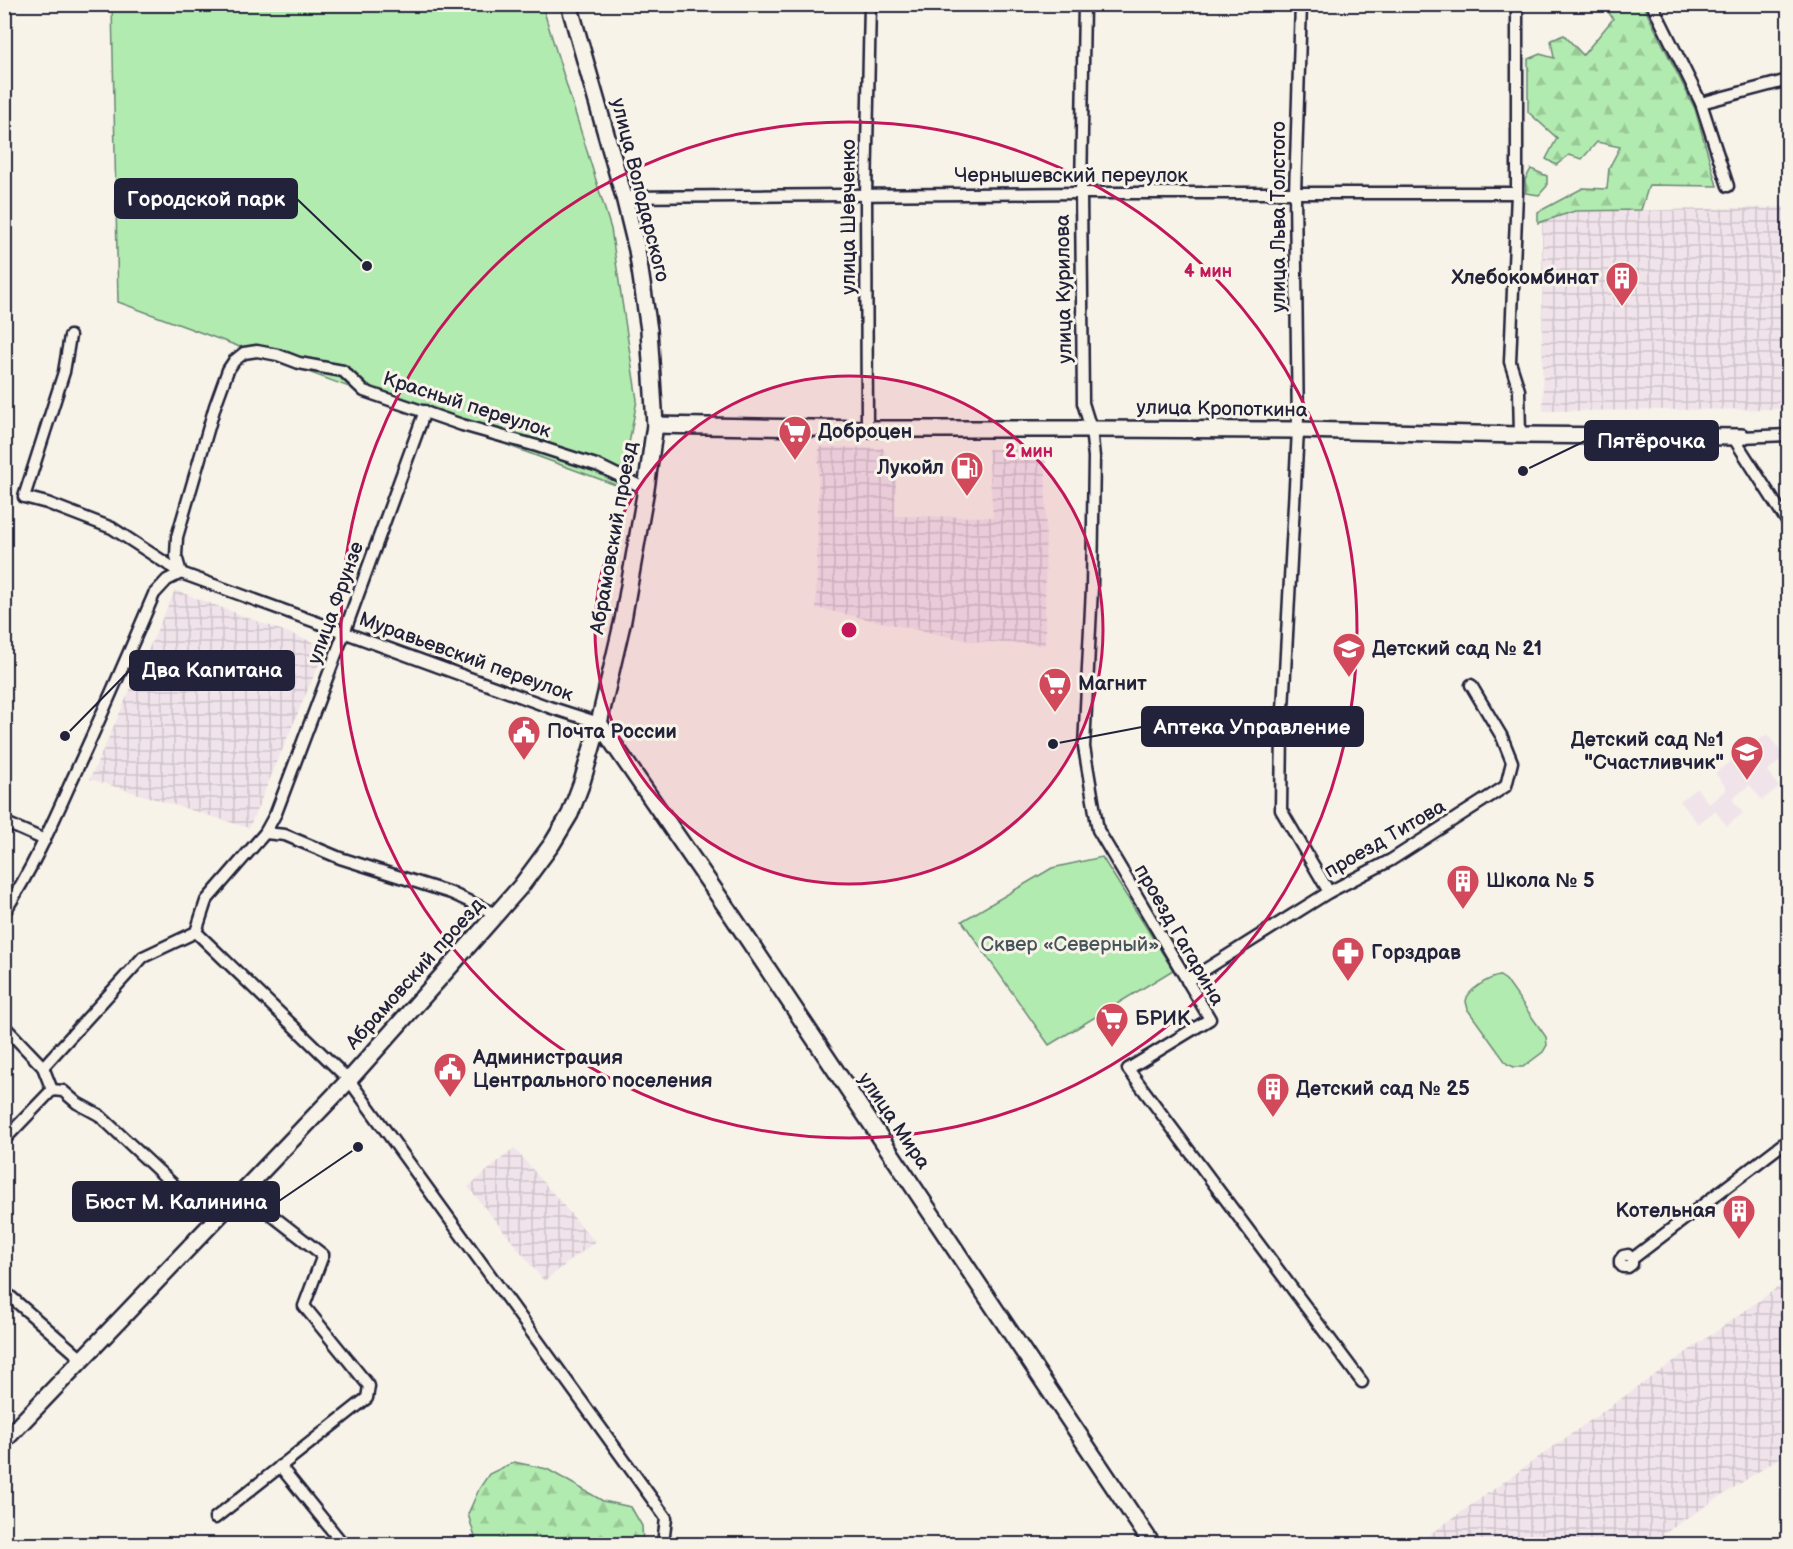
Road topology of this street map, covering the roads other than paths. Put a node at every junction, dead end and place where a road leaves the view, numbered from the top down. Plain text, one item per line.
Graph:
1 (870, 4) edge
2 (1084, 4) edge
3 (1301, 4) edge
4 (1517, 4) edge
5 (1652, 4) edge
6 (571, 5) edge
7 (1788, 80) edge
8 (1701, 103) junction
9 (1728, 186) dead end
10 (1081, 193) junction
11 (1517, 193) junction
12 (1294, 194) junction
13 (866, 196) junction
14 (624, 197) junction
15 (70, 336) dead end
16 (425, 411) junction
17 (655, 425) junction
18 (867, 429) junction
19 (1091, 429) junction
20 (1298, 430) junction
21 (1520, 435) junction
22 (1788, 435) edge
23 (1738, 437) junction
24 (646, 489) junction
25 (1788, 523) edge
26 (180, 573) junction
27 (344, 633) junction
28 (1471, 685) dead end
29 (599, 723) junction
30 (4, 822) edge
31 (265, 832) junction
32 (45, 840) junction
33 (1329, 892) junction
34 (4, 913) edge
35 (496, 914) junction
36 (196, 932) junction
37 (1187, 981) junction
38 (4, 1026) edge
39 (43, 1067) junction
40 (349, 1080) junction
41 (52, 1090) junction
42 (4, 1140) edge
43 (1788, 1140) edge
44 (242, 1192) junction
45 (221, 1215) junction
46 (1632, 1258) dead end
47 (4, 1292) edge
48 (83, 1360) junction
49 (1362, 1382) dead end
50 (4, 1441) edge
51 (280, 1466) junction
52 (215, 1518) dead end
53 (343, 1545) edge
54 (663, 1545) edge
55 (1152, 1545) edge

1 - 13 street, улица Шевченко
2 - 10 street, улица Курилова
3 - 12 street, улица Льва Толстого
4 - 11 street
5 - 8 street
6 - 14 street, улица Володарского
7 - 8 street
8 - 9 street
10 - 12 street, Чернышевский переулок
10 - 13 street, Чернышевский переулок
10 - 19 street, улица Курилова
11 - 12 street, Чернышевский переулок
11 - 21 street
12 - 20 street, улица Льва Толстого
13 - 14 street, Чернышевский переулок
13 - 18 street, улица Шевченко
14 - 17 street, улица Володарского
15 - 26 street, Муравьевский переулок
16 - 24 street, Красный переулок
16 - 26 street, Красный переулок
16 - 27 street, улица Фрунзе
17 - 18 street, улица Кропоткина
17 - 24 street, Абрамовский проезд
18 - 19 street, улица Кропоткина
19 - 20 street, улица Кропоткина
19 - 37 street, проезд Гагарина
20 - 21 street, улица Кропоткина
20 - 33 street, улица Льва Толстого
21 - 23 street, улица Кропоткина
22 - 23 street, улица Кропоткина
23 - 25 street
24 - 29 street, Абрамовский проезд
26 - 27 street, Муравьевский переулок
26 - 32 street
27 - 29 street, Муравьевский переулок
27 - 31 street, улица Фрунзе
28 - 33 street, проезд Титова
29 - 35 street, Абрамовский проезд
29 - 55 street, улица Мира
30 - 32 street
31 - 35 street
31 - 36 street, улица Фрунзе
32 - 34 street
33 - 37 street, проезд Титова
35 - 40 street, Абрамовский проезд
36 - 39 street
36 - 40 street
37 - 49 street, проезд Гагарина
38 - 39 street
39 - 41 street
40 - 44 street, Абрамовский проезд
40 - 54 street
41 - 42 street
41 - 45 street
43 - 46 street
44 - 45 street, Абрамовский проезд
44 - 51 street
45 - 48 street, Абрамовский проезд
47 - 48 street
48 - 50 street, Абрамовский проезд
51 - 52 street
51 - 53 street

